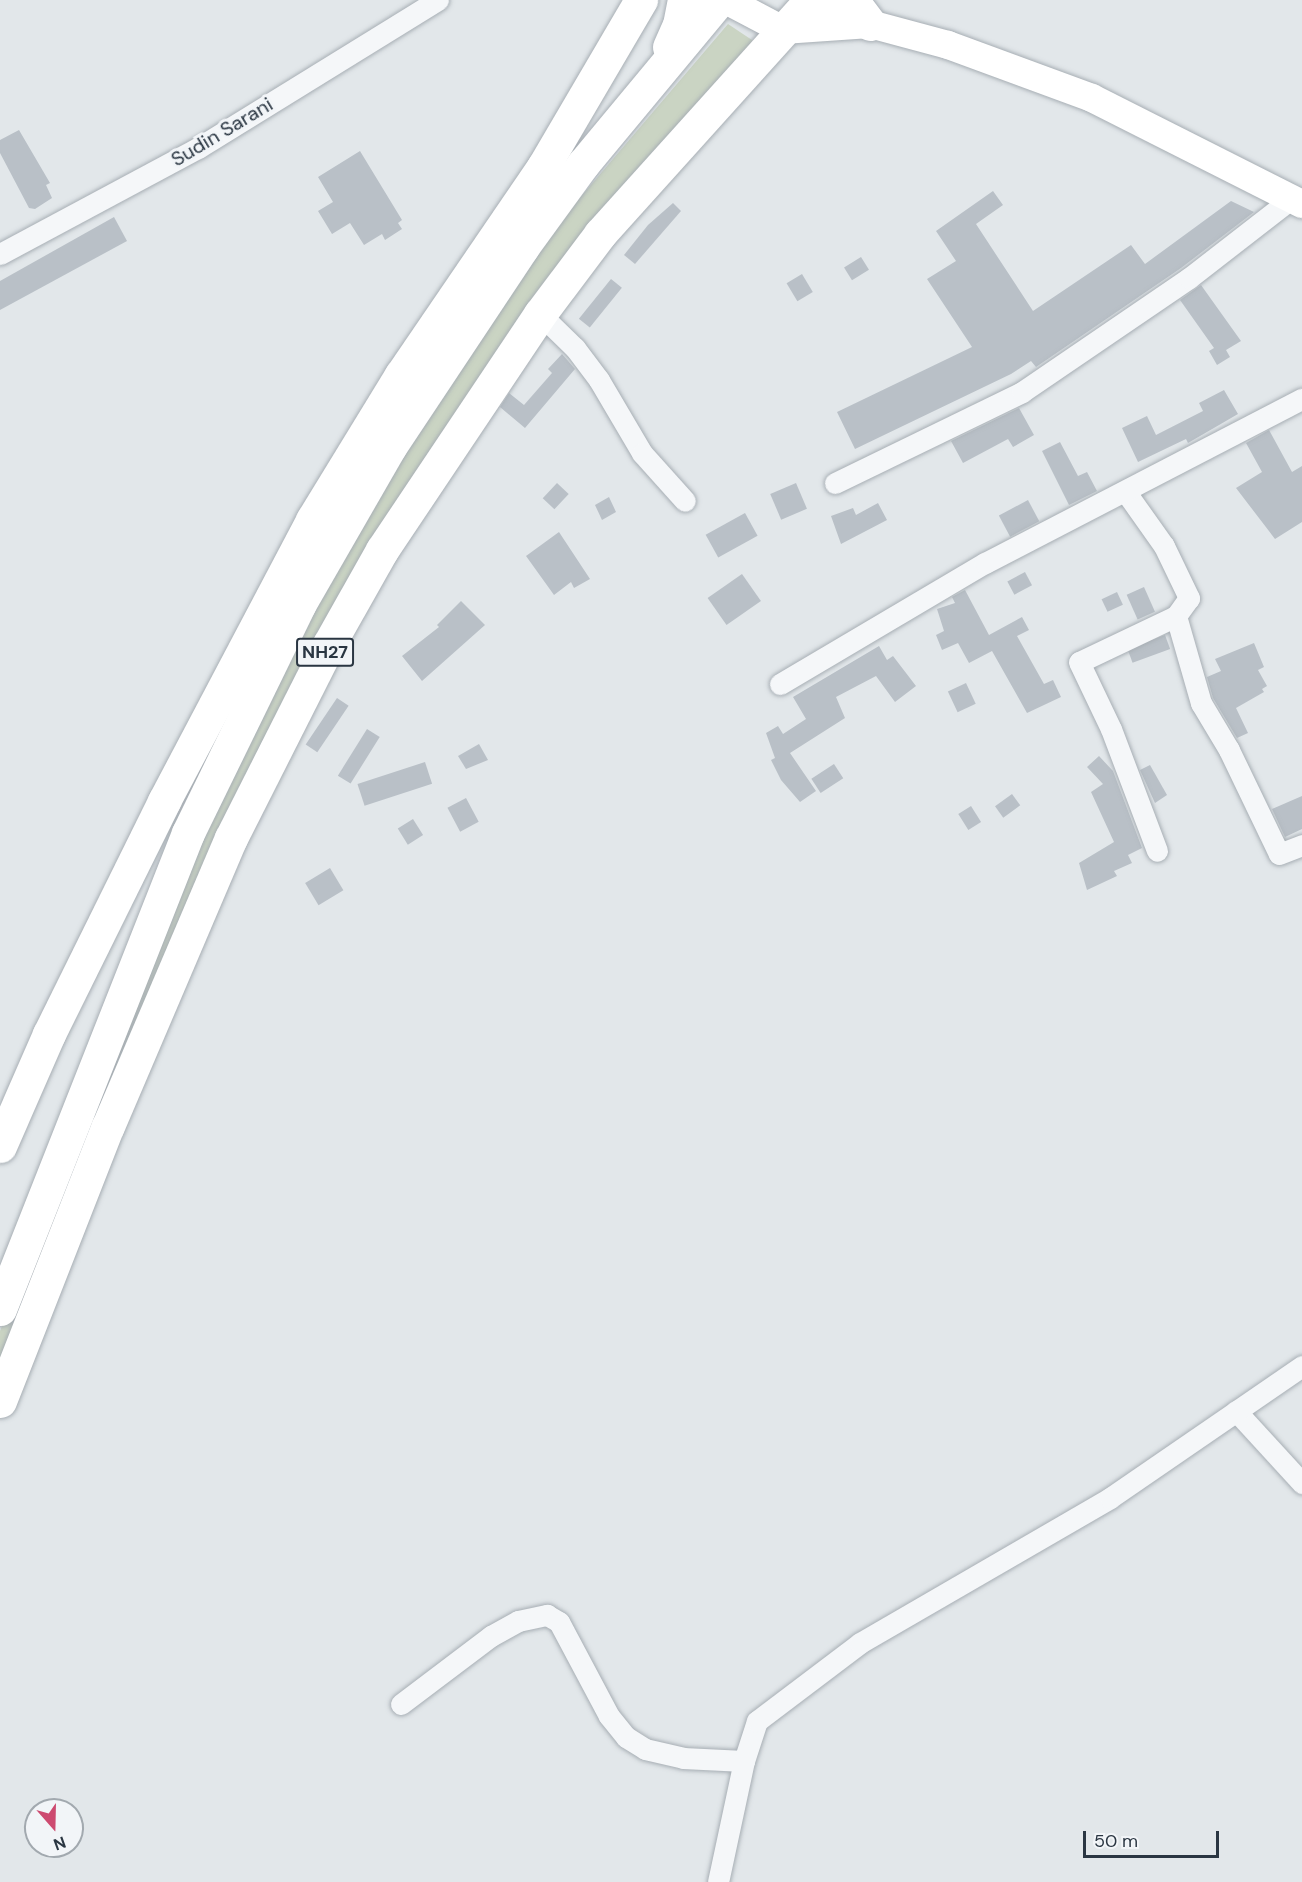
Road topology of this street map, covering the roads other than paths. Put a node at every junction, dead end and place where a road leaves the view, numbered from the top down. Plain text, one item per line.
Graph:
1 (438, 0) edge
2 (641, 0) edge
3 (684, 0) edge
4 (719, 0) edge
5 (726, 0) edge
6 (811, 0) edge
7 (823, 0) edge
8 (861, 12) edge
9 (783, 30) junction
10 (657, 72) junction
11 (1296, 202) edge
12 (0, 254) edge
13 (540, 314) junction
14 (1302, 399) edge
15 (835, 483) dead end
16 (1125, 491) junction
17 (685, 501) dead end
18 (1176, 616) junction
19 (780, 684) dead end
20 (1302, 845) edge
21 (1157, 851) dead end
22 (0, 1146) edge
23 (0, 1309) edge
24 (1302, 1366) edge
25 (0, 1401) edge
26 (1236, 1411) junction
27 (1302, 1484) edge
28 (400, 1704) dead end
29 (744, 1761) junction
30 (718, 1882) edge

1 - 12 street, Sudin Sarani
2 - 22 highway
3 - 10 highway
4 - 10 highway, NH27
5 - 9 main road
6 - 9 highway, NH27
7 - 8 main road
8 - 9 main road
8 - 11 main road
9 - 13 highway, NH27
10 - 23 highway, NH27
11 - 15 street
13 - 17 street
13 - 25 highway, NH27
14 - 16 street
16 - 18 street
16 - 19 street
18 - 20 street
18 - 21 street
24 - 26 street
26 - 27 street
26 - 29 street
28 - 29 street
29 - 30 street

